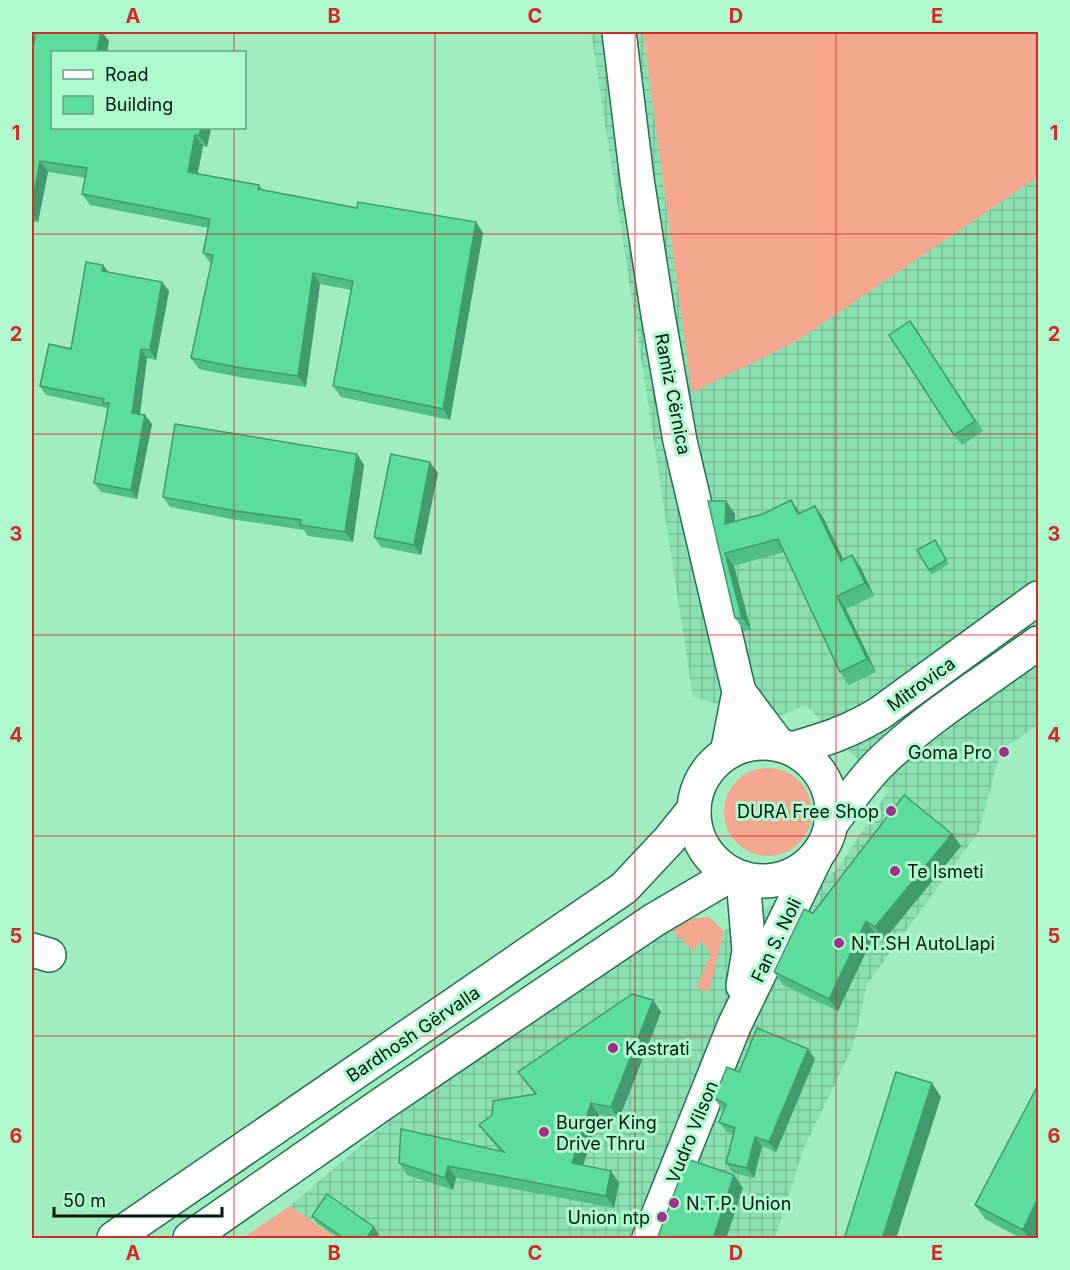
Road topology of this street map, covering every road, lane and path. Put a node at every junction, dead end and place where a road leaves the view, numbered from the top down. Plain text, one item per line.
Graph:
1 (619, 32) edge
2 (1038, 597) edge
3 (1038, 644) edge
4 (739, 692) junction
5 (785, 746) junction
6 (727, 753) junction
7 (694, 809) junction
8 (831, 824) junction
9 (817, 855) junction
10 (737, 876) junction
11 (734, 1026) junction
12 (114, 1239) edge
13 (190, 1239) edge
14 (649, 1239) edge

1 - 4 main road, Ramiz Cërnica
2 - 5 main road, Mitrovica
3 - 8 main road, Mitrovica
4 - 5 main road
4 - 6 main road, Ramiz Cërnica
5 - 6 main road
5 - 8 main road
6 - 7 main road
7 - 10 main road
7 - 12 main road, Bardhosh Gërvalla
8 - 9 main road
9 - 10 main road
9 - 11 main road, Fan S. Noli
10 - 11 main road
10 - 13 main road
11 - 14 main road, Vudro Vilson

